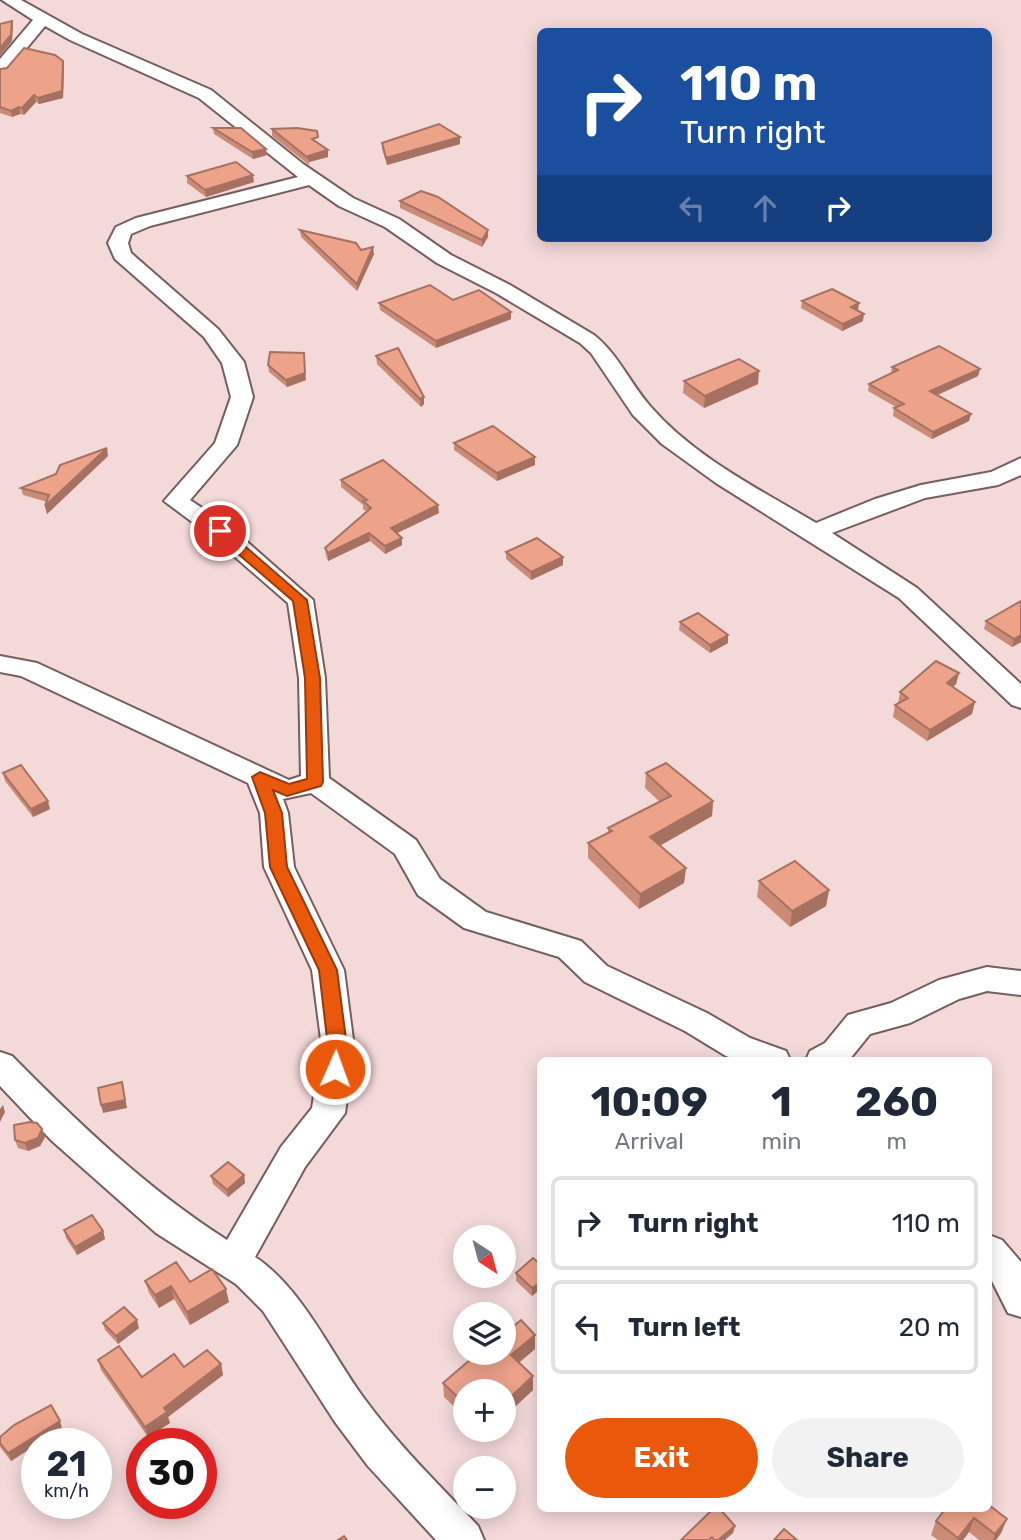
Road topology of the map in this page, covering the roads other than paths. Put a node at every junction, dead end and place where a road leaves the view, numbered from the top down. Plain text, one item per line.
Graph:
1 (10, 0) edge
2 (43, 18) junction
3 (0, 69) edge
4 (311, 179) junction
5 (1021, 465) edge
6 (814, 532) junction
7 (0, 664) edge
8 (1021, 699) edge
9 (260, 777) junction
10 (315, 782) junction
11 (1021, 983) edge
12 (766, 1057) edge
13 (828, 1057) edge
14 (0, 1065) edge
15 (992, 1254) edge
16 (233, 1263) junction
17 (1021, 1301) edge
18 (464, 1540) edge

1 - 2 street
2 - 3 street
2 - 4 street
4 - 6 street
4 - 10 street
5 - 6 street
6 - 8 street
7 - 9 street
9 - 10 street
9 - 16 street
10 - 12 street
11 - 13 street
14 - 16 street
15 - 17 street
16 - 18 street

